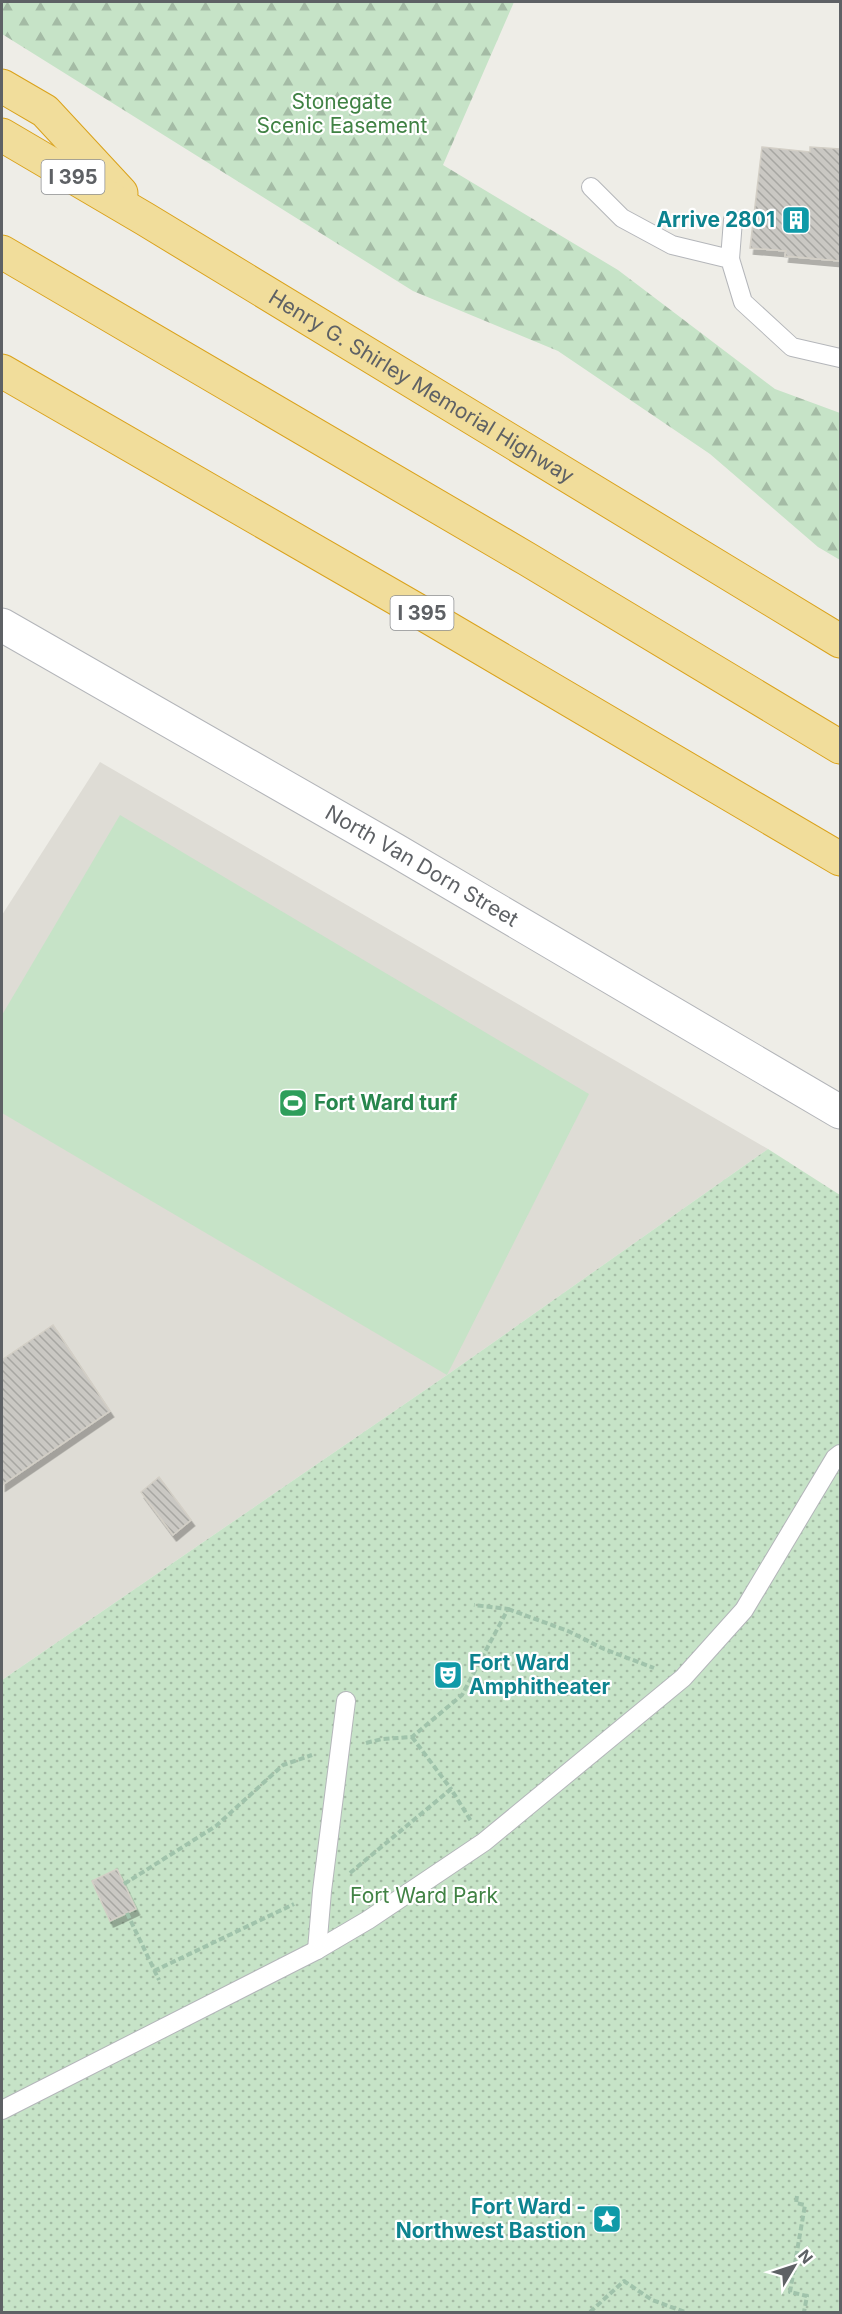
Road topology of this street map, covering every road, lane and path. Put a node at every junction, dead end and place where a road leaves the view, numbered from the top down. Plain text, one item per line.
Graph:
1 (2, 86) edge
2 (2, 135) edge
3 (591, 187) dead end
4 (145, 219) junction
5 (733, 220) dead end
6 (2, 252) edge
7 (730, 259) junction
8 (840, 358) edge
9 (2, 371) edge
10 (2, 625) edge
11 (840, 641) edge
12 (840, 747) edge
13 (840, 859) edge
14 (840, 1112) edge
15 (840, 1454) edge
16 (474, 1605) dead end
17 (508, 1609) junction
18 (683, 1678) junction
19 (346, 1701) dead end
20 (412, 1737) junction
21 (339, 1749) junction
22 (451, 1789) junction
23 (484, 1842) junction
24 (124, 1884) dead end
25 (322, 1891) junction
26 (128, 1913) dead end
27 (317, 1950) junction
28 (154, 1971) junction
29 (159, 1980) dead end
30 (2, 2110) edge
31 (797, 2196) dead end
32 (590, 2313) edge
33 (685, 2313) edge
34 (804, 2313) edge

1 - 4 highway
2 - 4 highway, Henry G. Shirley Memorial Highway / I 395
3 - 7 lane
4 - 11 highway, Henry G. Shirley Memorial Highway / I 395
5 - 7 lane
6 - 12 highway
7 - 8 lane
9 - 13 highway, I 395
10 - 14 main road, North Van Dorn Street
15 - 18 lane
16 - 17 path
17 - 18 path
17 - 20 path
18 - 23 lane
19 - 21 lane
20 - 21 path
20 - 22 path
21 - 24 path
21 - 25 lane
22 - 23 path
22 - 25 path
23 - 27 lane
25 - 27 lane
25 - 28 path
26 - 28 path
27 - 30 lane
28 - 29 path
31 - 34 path
32 - 33 path

